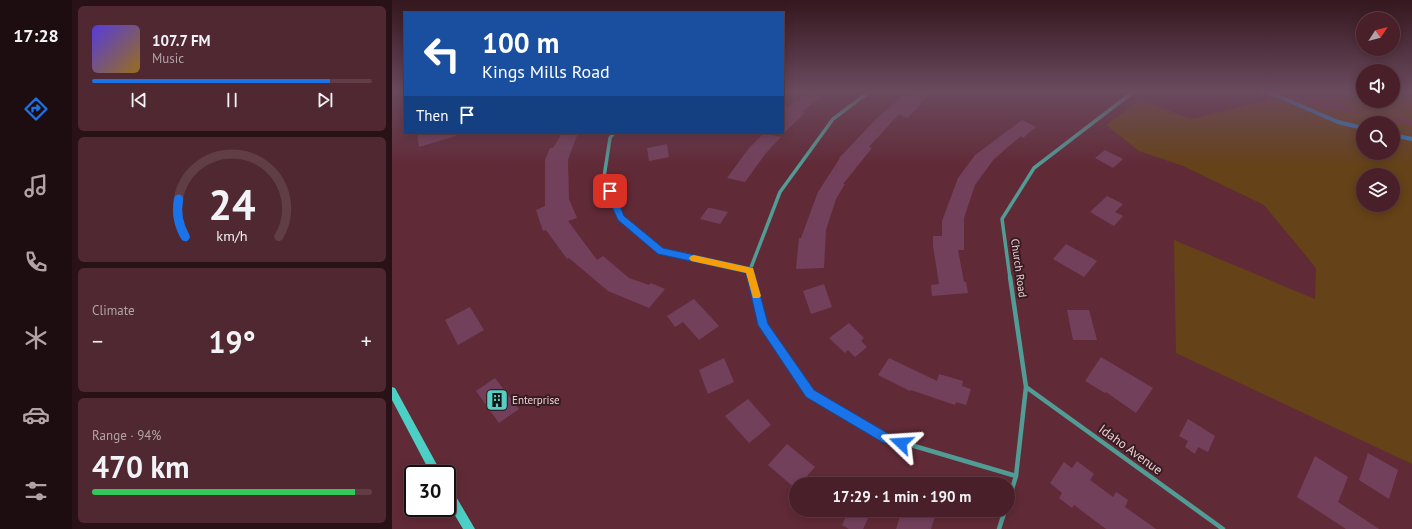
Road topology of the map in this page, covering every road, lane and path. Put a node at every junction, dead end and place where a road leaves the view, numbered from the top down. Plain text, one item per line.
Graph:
1 (837, 117) edge
2 (1099, 117) edge
3 (613, 134) edge
4 (750, 270) junction
5 (1026, 387) junction
6 (392, 391) edge
7 (432, 465) edge
8 (1016, 476) junction
9 (1015, 479) edge
10 (456, 507) edge
11 (1003, 517) edge
12 (469, 529) edge
13 (999, 529) edge
14 (1224, 529) edge

1 - 4 street
2 - 5 street, Church Road
3 - 4 street
4 - 8 street
5 - 8 street, Church Road
5 - 14 street, Idaho Avenue
6 - 7 main road
8 - 9 street, Church Road
10 - 12 main road
11 - 13 street

